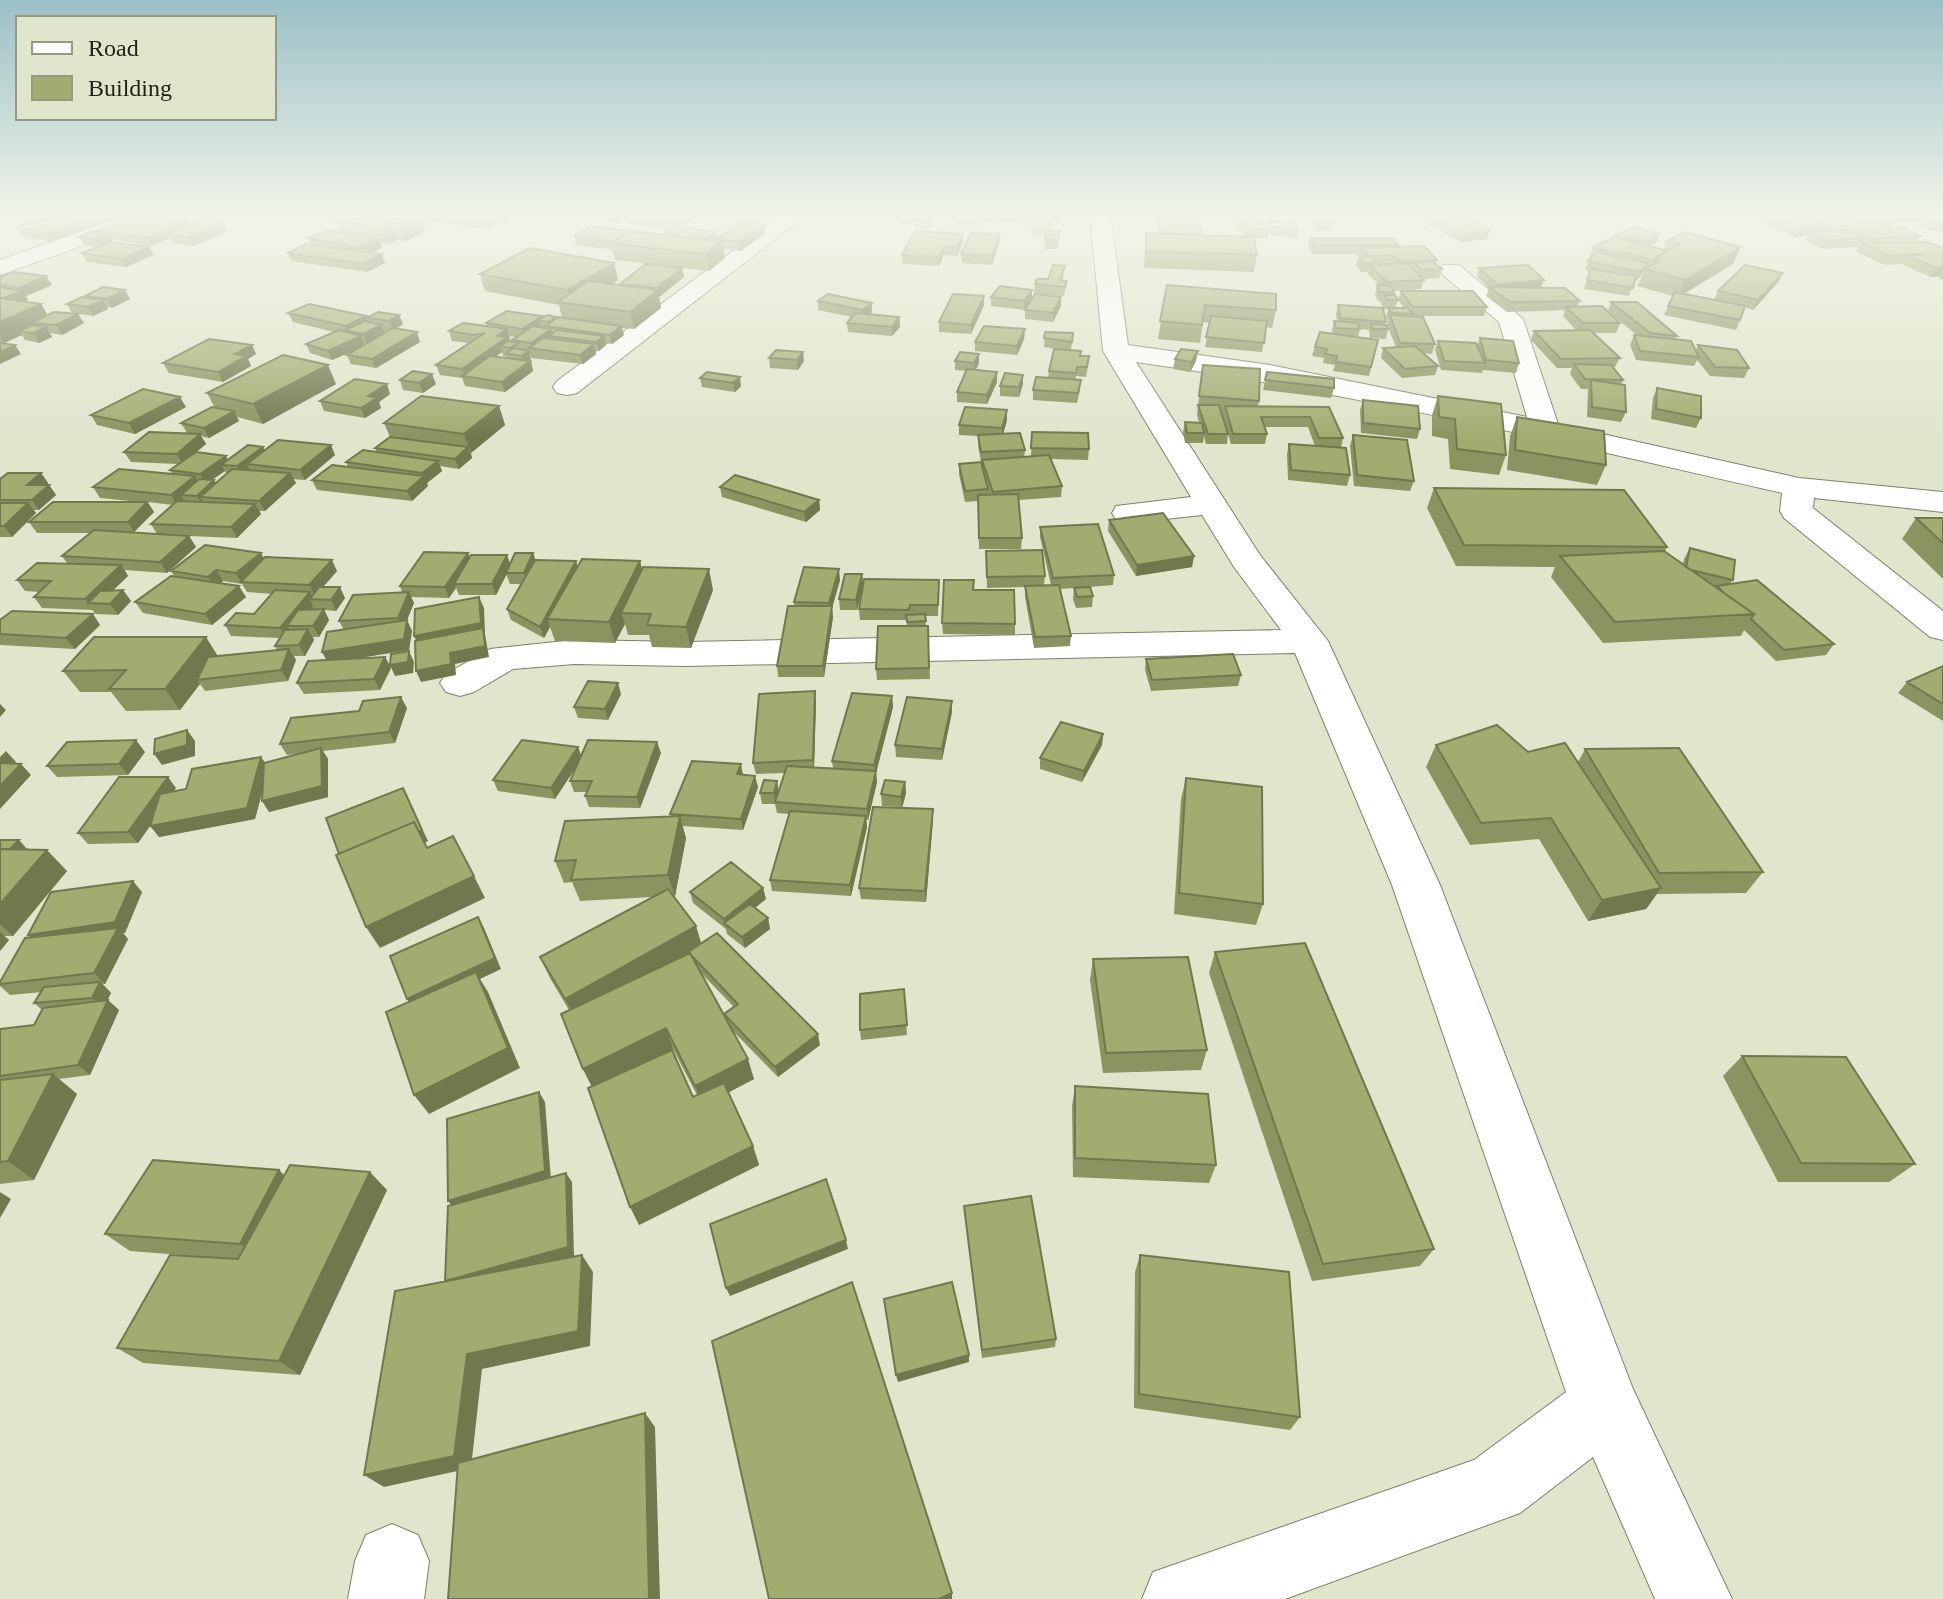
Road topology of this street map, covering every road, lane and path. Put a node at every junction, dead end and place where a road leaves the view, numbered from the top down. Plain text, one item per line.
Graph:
1 (698, 289) edge
2 (1109, 289) edge
3 (1474, 289) edge
4 (1116, 351) junction
5 (567, 387) dead end
6 (1545, 428) junction
7 (1799, 487) junction
8 (1943, 502) edge
9 (1210, 505) junction
10 (1128, 513) dead end
11 (1943, 629) edge
12 (1309, 641) junction
13 (460, 683) dead end
14 (1605, 1405) junction
15 (1180, 1599) edge
16 (1694, 1599) edge

1 - 5 street
2 - 4 street
3 - 6 street
4 - 6 street
4 - 9 street
6 - 7 street
7 - 8 street
7 - 11 street
9 - 10 street
9 - 12 street
12 - 13 street
12 - 14 street
14 - 15 street
14 - 16 street

